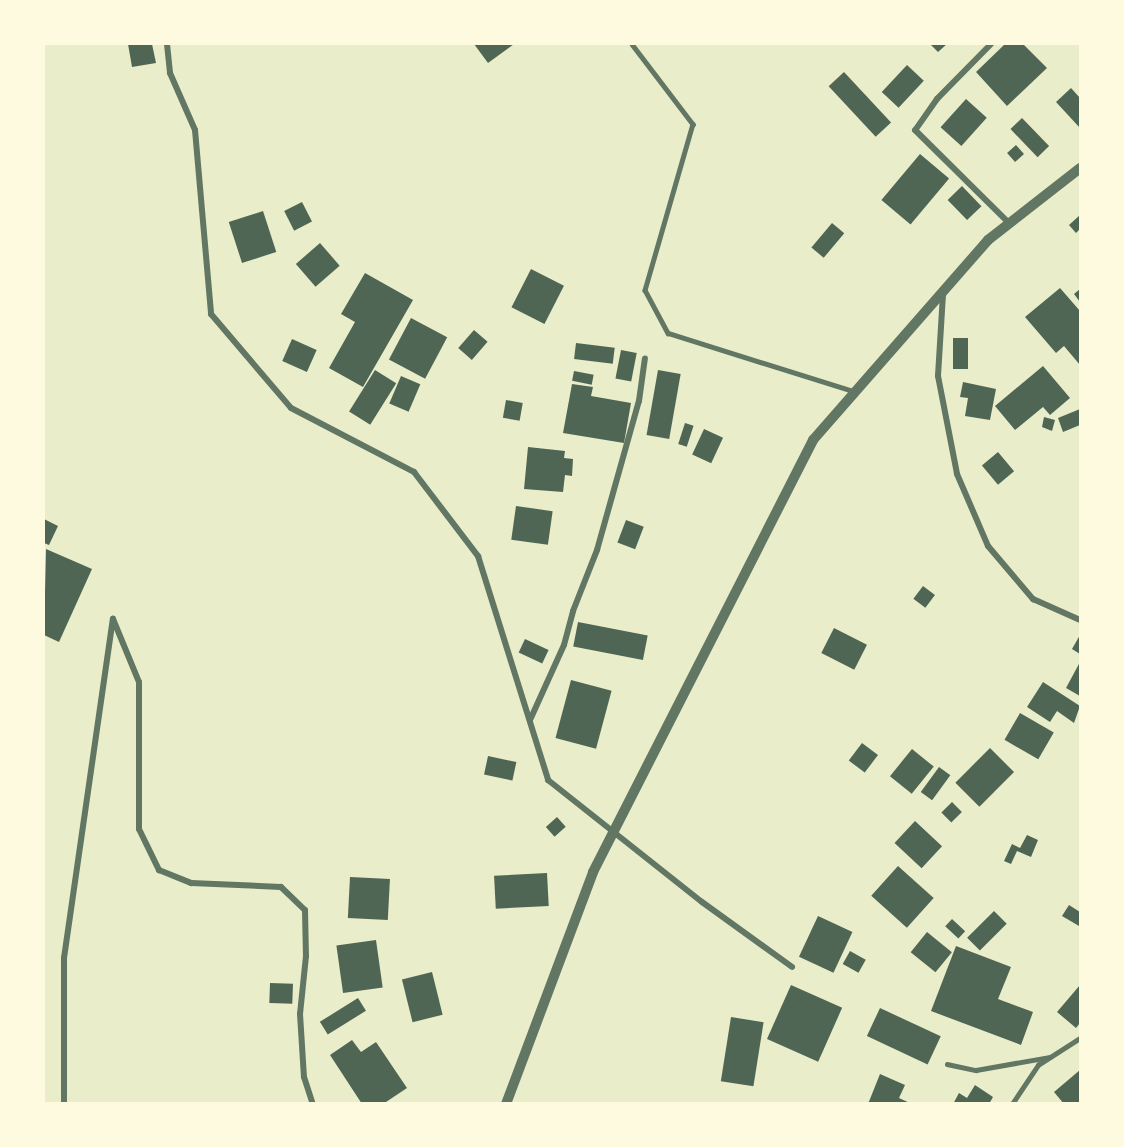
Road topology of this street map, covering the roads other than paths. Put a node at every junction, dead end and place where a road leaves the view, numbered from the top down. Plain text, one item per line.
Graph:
1 (166, 44) edge
2 (632, 44) edge
3 (991, 44) edge
4 (1080, 168) edge
5 (1009, 223) junction
6 (943, 291) junction
7 (645, 358) dead end
8 (855, 392) junction
9 (1080, 620) edge
10 (529, 721) junction
11 (614, 831) junction
12 (792, 967) dead end
13 (1080, 1038) edge
14 (1050, 1057) junction
15 (946, 1064) dead end
16 (64, 1104) edge
17 (314, 1104) edge
18 (506, 1104) edge
19 (1012, 1104) edge

1 - 10 street
2 - 8 lane
3 - 5 street
4 - 5 street
5 - 6 street
6 - 8 street
6 - 9 street
7 - 10 street
8 - 11 street
10 - 11 street
11 - 12 street
11 - 18 street
13 - 14 lane
14 - 15 lane
14 - 19 lane
16 - 17 street

